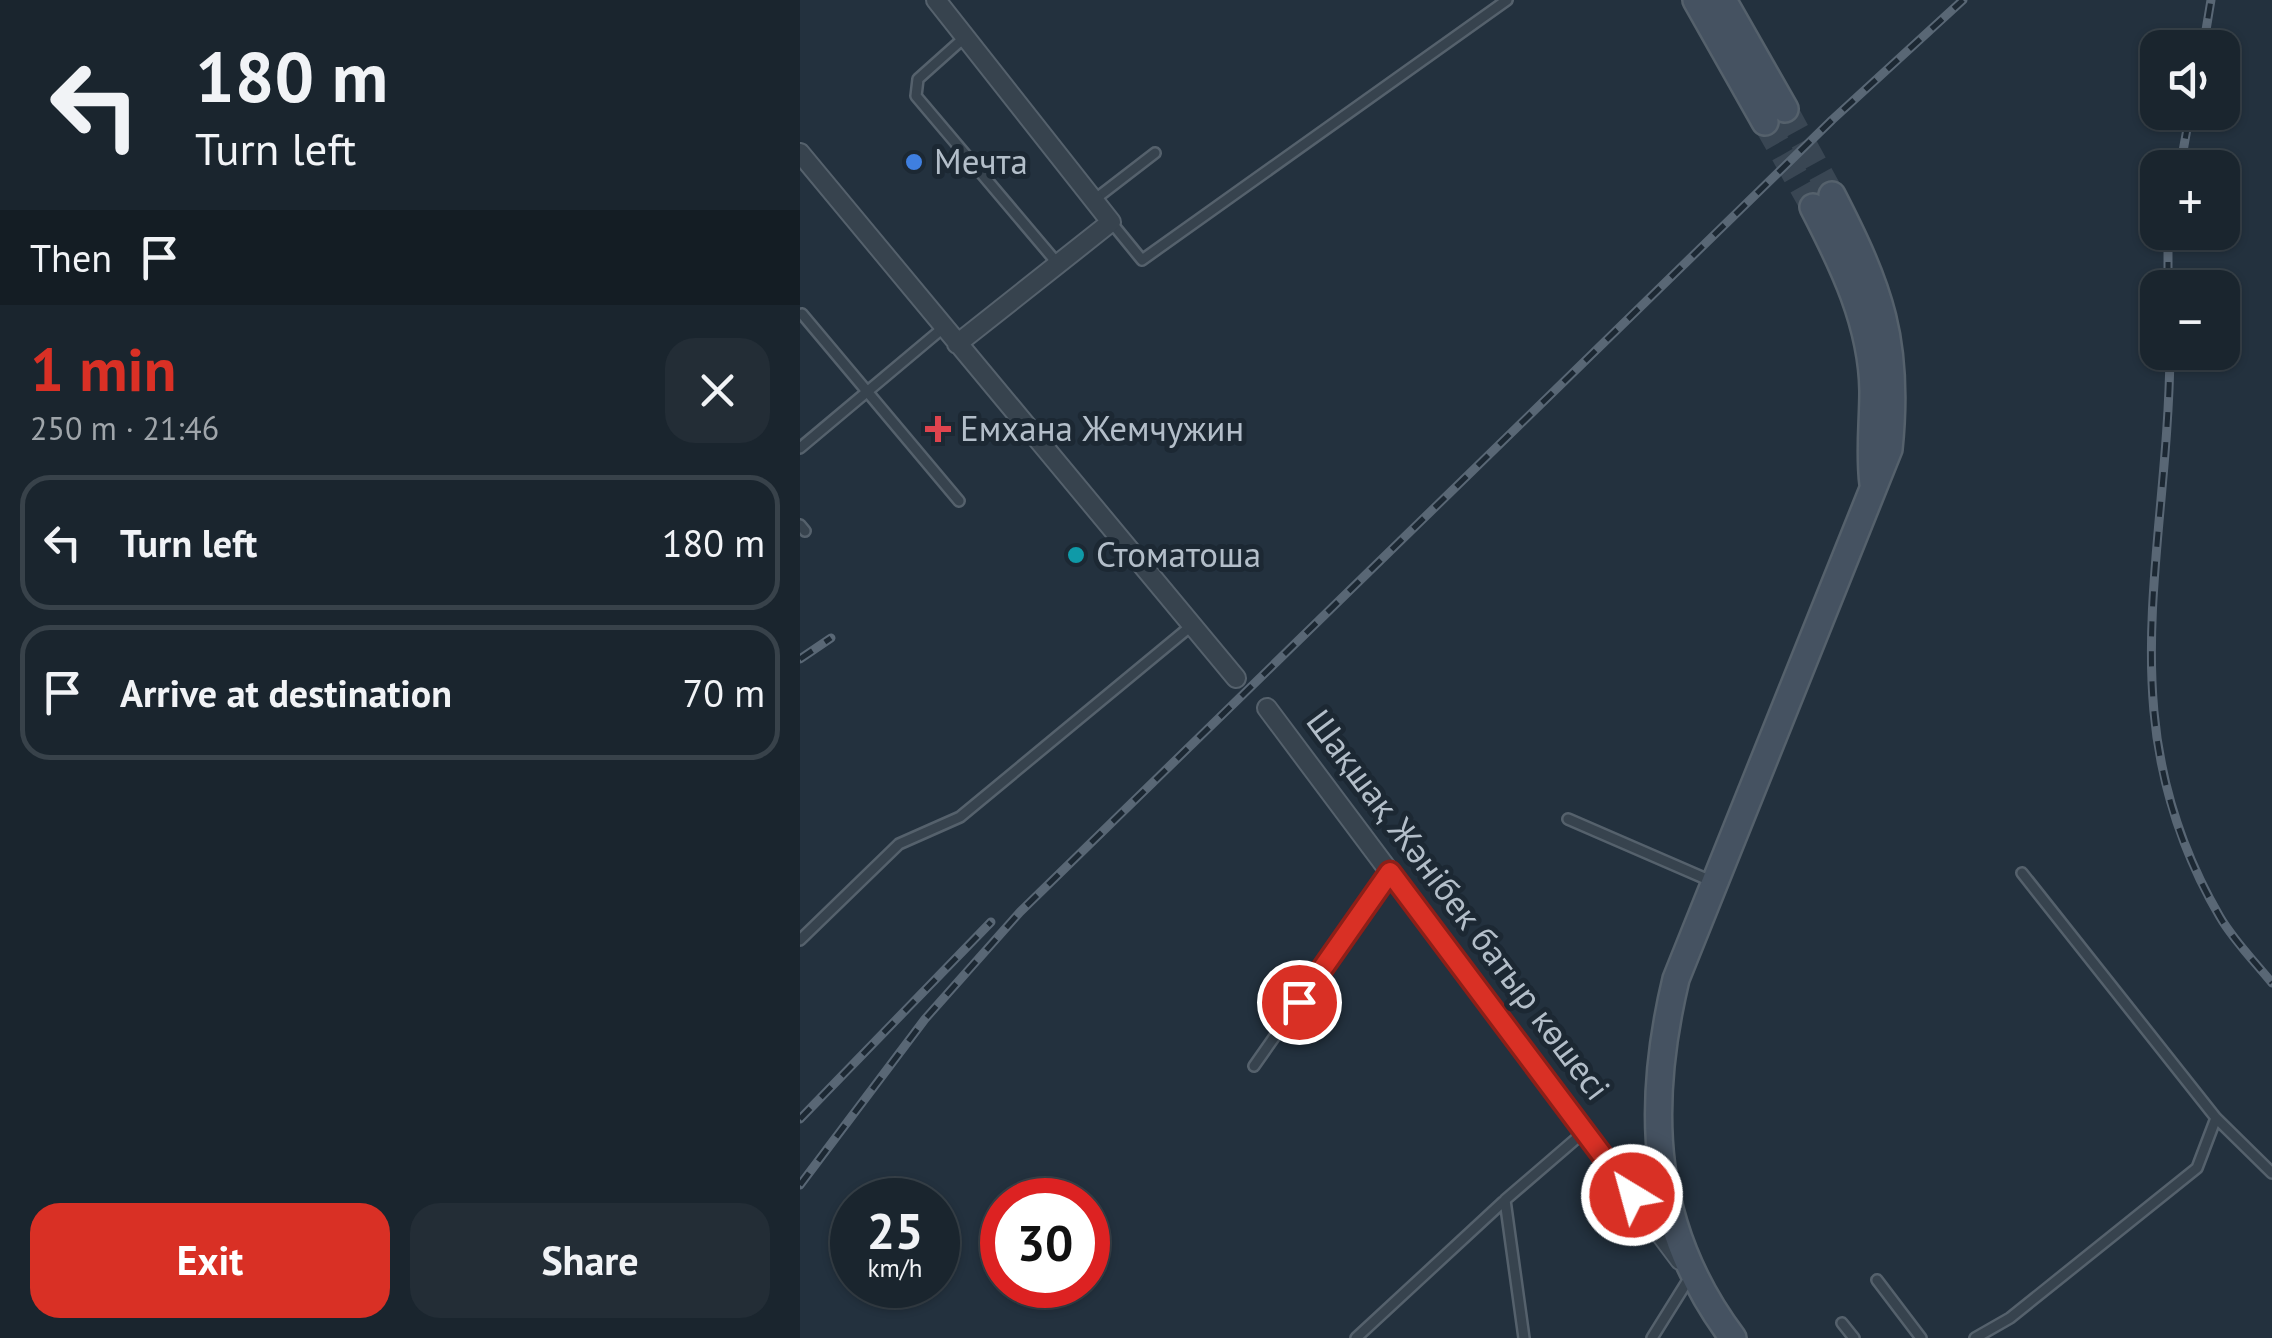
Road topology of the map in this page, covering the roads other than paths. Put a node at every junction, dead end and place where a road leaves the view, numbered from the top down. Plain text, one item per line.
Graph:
1 (936, 0) edge
2 (1507, 0) edge
3 (1696, 0) edge
4 (1723, 0) edge
5 (965, 38) junction
6 (800, 152) edge
7 (1155, 153) dead end
8 (1094, 200) junction
9 (1822, 201) tunnel mouth
10 (1112, 222) junction
11 (1058, 264) junction
12 (802, 314) edge
13 (943, 328) junction
14 (957, 344) junction
15 (867, 392) junction
16 (800, 448) edge
17 (959, 501) dead end
18 (1191, 626) junction
19 (1236, 678) dead end
20 (1267, 708) dead end
21 (1568, 819) dead end
22 (1390, 872) junction
23 (2022, 873) dead end
24 (1714, 882) junction
25 (800, 940) edge
26 (1254, 1066) dead end
27 (2216, 1118) junction
28 (1584, 1132) junction
29 (1660, 1159) junction
30 (1612, 1168) junction
31 (2272, 1174) edge
32 (1505, 1200) junction
33 (1691, 1274) junction
34 (1877, 1280) dead end
35 (1842, 1322) dead end
36 (1356, 1338) edge
37 (1524, 1338) edge
38 (1652, 1338) edge
39 (1733, 1338) edge
40 (1854, 1338) edge
41 (1921, 1338) edge
42 (1976, 1338) edge

1 - 5 street
2 - 10 lane
3 - 4 main road
5 - 8 street
5 - 11 lane
6 - 13 street
7 - 8 lane
8 - 10 street
9 - 24 main road
10 - 11 street
11 - 14 street
12 - 15 lane
13 - 14 street
13 - 15 lane
14 - 18 street
15 - 16 lane
15 - 17 lane
18 - 19 street
18 - 25 lane
20 - 22 street, Шақшақ Жәнібек батыр көшесі
21 - 24 lane
22 - 26 lane
22 - 28 street, Шақшақ Жәнібек батыр көшесі
23 - 27 lane
24 - 29 main road
27 - 31 lane
27 - 42 lane
28 - 30 street, Шақшақ Жәнібек батыр көшесі
28 - 32 lane
29 - 30 street
29 - 33 main road
30 - 33 street, Шақшақ Жәнібек батыр көшесі
32 - 36 lane
32 - 37 lane
33 - 38 lane
33 - 39 main road, Шақшақ Жәнібек батыр көшесі
34 - 41 lane
35 - 40 lane

